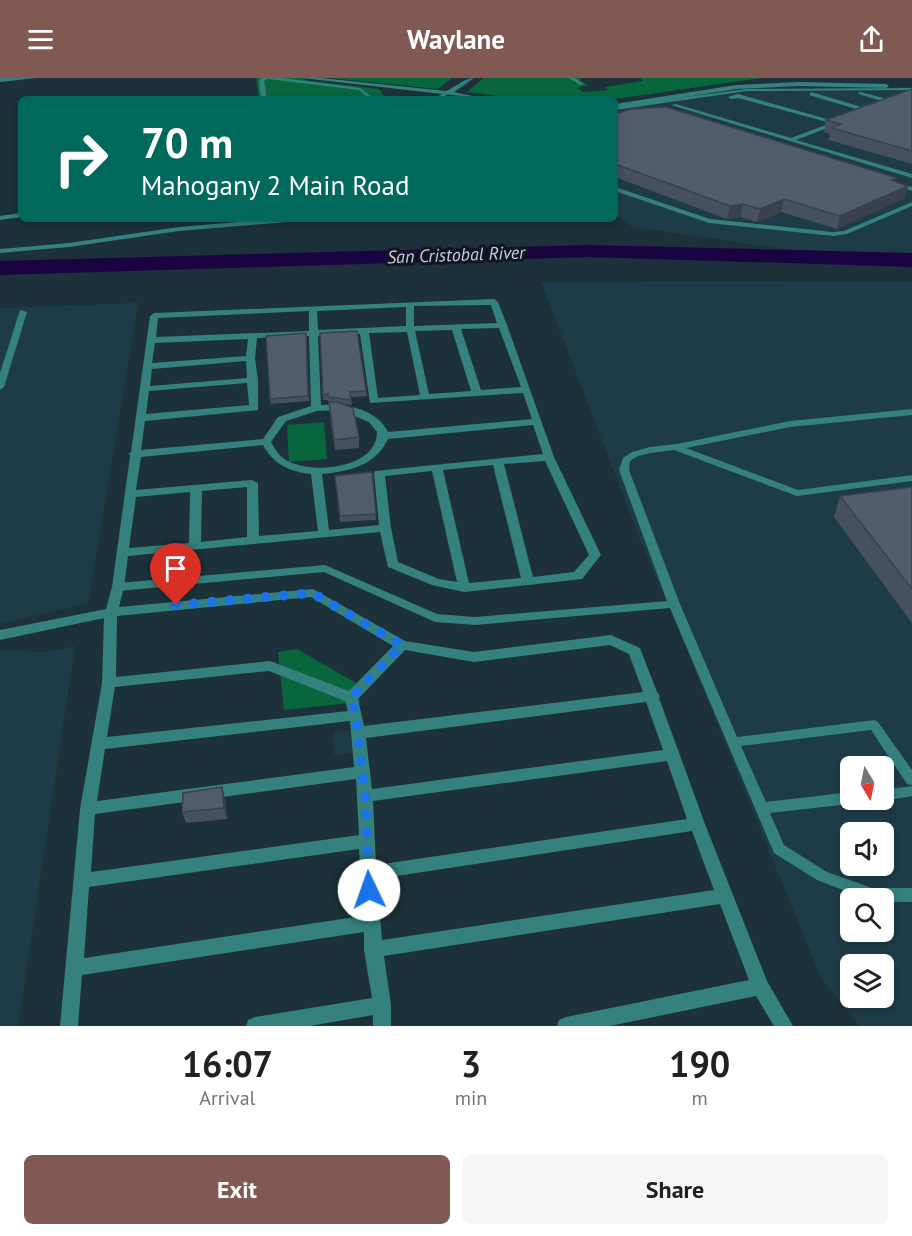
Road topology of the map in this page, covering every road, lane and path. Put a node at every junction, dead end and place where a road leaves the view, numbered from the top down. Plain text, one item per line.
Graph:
1 (33, 78) edge
2 (268, 78) edge
3 (305, 78) edge
4 (471, 78) edge
5 (571, 78) edge
6 (0, 80) edge
7 (582, 84) dead end
8 (886, 86) dead end
9 (912, 89) edge
10 (796, 90) junction
11 (848, 90) junction
12 (447, 93) junction
13 (264, 96) edge
14 (368, 96) edge
15 (442, 96) edge
16 (465, 96) edge
17 (886, 100) junction
18 (674, 105) junction
19 (618, 108) edge
20 (618, 109) edge
21 (618, 109) edge
22 (863, 109) junction
23 (855, 112) edge
24 (837, 118) edge
25 (829, 121) junction
26 (793, 139) junction
27 (912, 176) edge
28 (889, 182) edge
29 (912, 189) edge
30 (618, 190) edge
31 (912, 204) edge
32 (18, 215) edge
33 (0, 218) edge
34 (263, 222) edge
35 (0, 251) edge
36 (410, 304) junction
37 (313, 309) junction
38 (24, 312) dead end
39 (503, 325) junction
40 (410, 327) junction
41 (456, 328) junction
42 (364, 331) junction
43 (312, 334) junction
44 (254, 336) junction
45 (151, 340) junction
46 (250, 358) junction
47 (148, 366) junction
48 (253, 380) junction
49 (0, 387) edge
50 (143, 389) junction
51 (527, 390) junction
52 (477, 394) junction
53 (425, 397) junction
54 (316, 408) junction
55 (912, 412) edge
56 (140, 418) junction
57 (536, 422) junction
58 (383, 436) junction
59 (267, 442) junction
60 (677, 447) junction
61 (134, 454) junction
62 (549, 457) junction
63 (498, 462) junction
64 (437, 467) junction
65 (316, 471) junction
66 (912, 478) edge
67 (196, 488) junction
68 (129, 494) junction
69 (385, 528) junction
70 (324, 534) junction
71 (253, 540) junction
72 (195, 545) junction
73 (122, 553) junction
74 (528, 581) junction
75 (118, 587) junction
76 (464, 588) junction
77 (674, 604) junction
78 (111, 612) junction
79 (0, 635) edge
80 (402, 645) junction
81 (109, 683) junction
82 (652, 696) junction
83 (351, 698) junction
84 (356, 715) junction
85 (357, 733) junction
86 (733, 742) junction
87 (100, 744) junction
88 (673, 754) junction
89 (362, 772) junction
90 (912, 780) edge
91 (912, 791) edge
92 (894, 794) edge
93 (365, 796) junction
94 (840, 799) edge
95 (761, 808) junction
96 (88, 809) junction
97 (697, 824) junction
98 (367, 841) junction
99 (369, 873) junction
100 (82, 881) junction
101 (912, 895) edge
102 (726, 896) junction
103 (371, 923) junction
104 (374, 950) junction
105 (73, 969) junction
106 (760, 986) junction
107 (382, 1005) junction
108 (69, 1026) edge
109 (255, 1026) edge
110 (382, 1026) edge
111 (566, 1026) edge
112 (784, 1026) edge

1 - 6 street
2 - 13 lane
2 - 14 lane
3 - 12 street
4 - 12 street
5 - 7 lane
8 - 19 street
9 - 11 lane
9 - 17 lane
10 - 11 lane
10 - 20 lane
10 - 22 lane
11 - 17 lane
12 - 15 lane
12 - 16 street
17 - 22 lane
18 - 21 lane
18 - 25 lane
18 - 26 lane
22 - 23 lane
24 - 25 lane
25 - 26 lane
26 - 27 lane
28 - 29 lane
30 - 31 lane
32 - 33 street
34 - 35 street
36 - 37 street
36 - 39 street
36 - 40 street
37 - 43 street
37 - 45 street
38 - 49 lane
39 - 41 street
39 - 51 street
40 - 41 street
40 - 42 street
40 - 53 street
41 - 52 street
42 - 43 street
42 - 53 street
43 - 44 street
43 - 54 street
44 - 45 street
44 - 46 street
45 - 47 street
46 - 47 street
46 - 48 street
47 - 50 street
48 - 50 street
48 - 56 street
50 - 56 street
51 - 52 street
51 - 57 street
52 - 53 street
54 - 58 street
54 - 59 street
55 - 60 lane
56 - 61 street
57 - 58 street
57 - 62 street
58 - 65 street
59 - 61 street
59 - 65 street
60 - 66 lane
60 - 77 lane
61 - 68 street
62 - 63 street
62 - 74 street
63 - 64 street
63 - 74 street
64 - 69 street
64 - 76 street
65 - 70 street
67 - 68 street
67 - 71 street
67 - 72 street
68 - 73 street
69 - 70 street
69 - 76 street
70 - 71 street
71 - 72 street
72 - 73 street
73 - 75 street
74 - 76 street
75 - 77 lane
75 - 78 street
77 - 86 lane
78 - 79 street
78 - 80 street
78 - 81 street
80 - 82 street
80 - 83 street
81 - 83 street
81 - 87 street
82 - 85 street
82 - 88 street
83 - 84 street
84 - 85 street
84 - 87 street
85 - 89 street
86 - 90 lane
86 - 95 lane
87 - 96 street
88 - 93 street
88 - 97 street
89 - 93 street
89 - 96 street
91 - 92 lane
93 - 98 street
94 - 95 lane
95 - 101 lane
96 - 100 street
97 - 99 street
97 - 102 street
98 - 99 street
98 - 100 street
99 - 103 street
100 - 105 street
102 - 104 street
102 - 106 street
103 - 104 street
103 - 105 street
104 - 107 street
105 - 108 street
106 - 111 street
106 - 112 street
107 - 109 street
107 - 110 street

